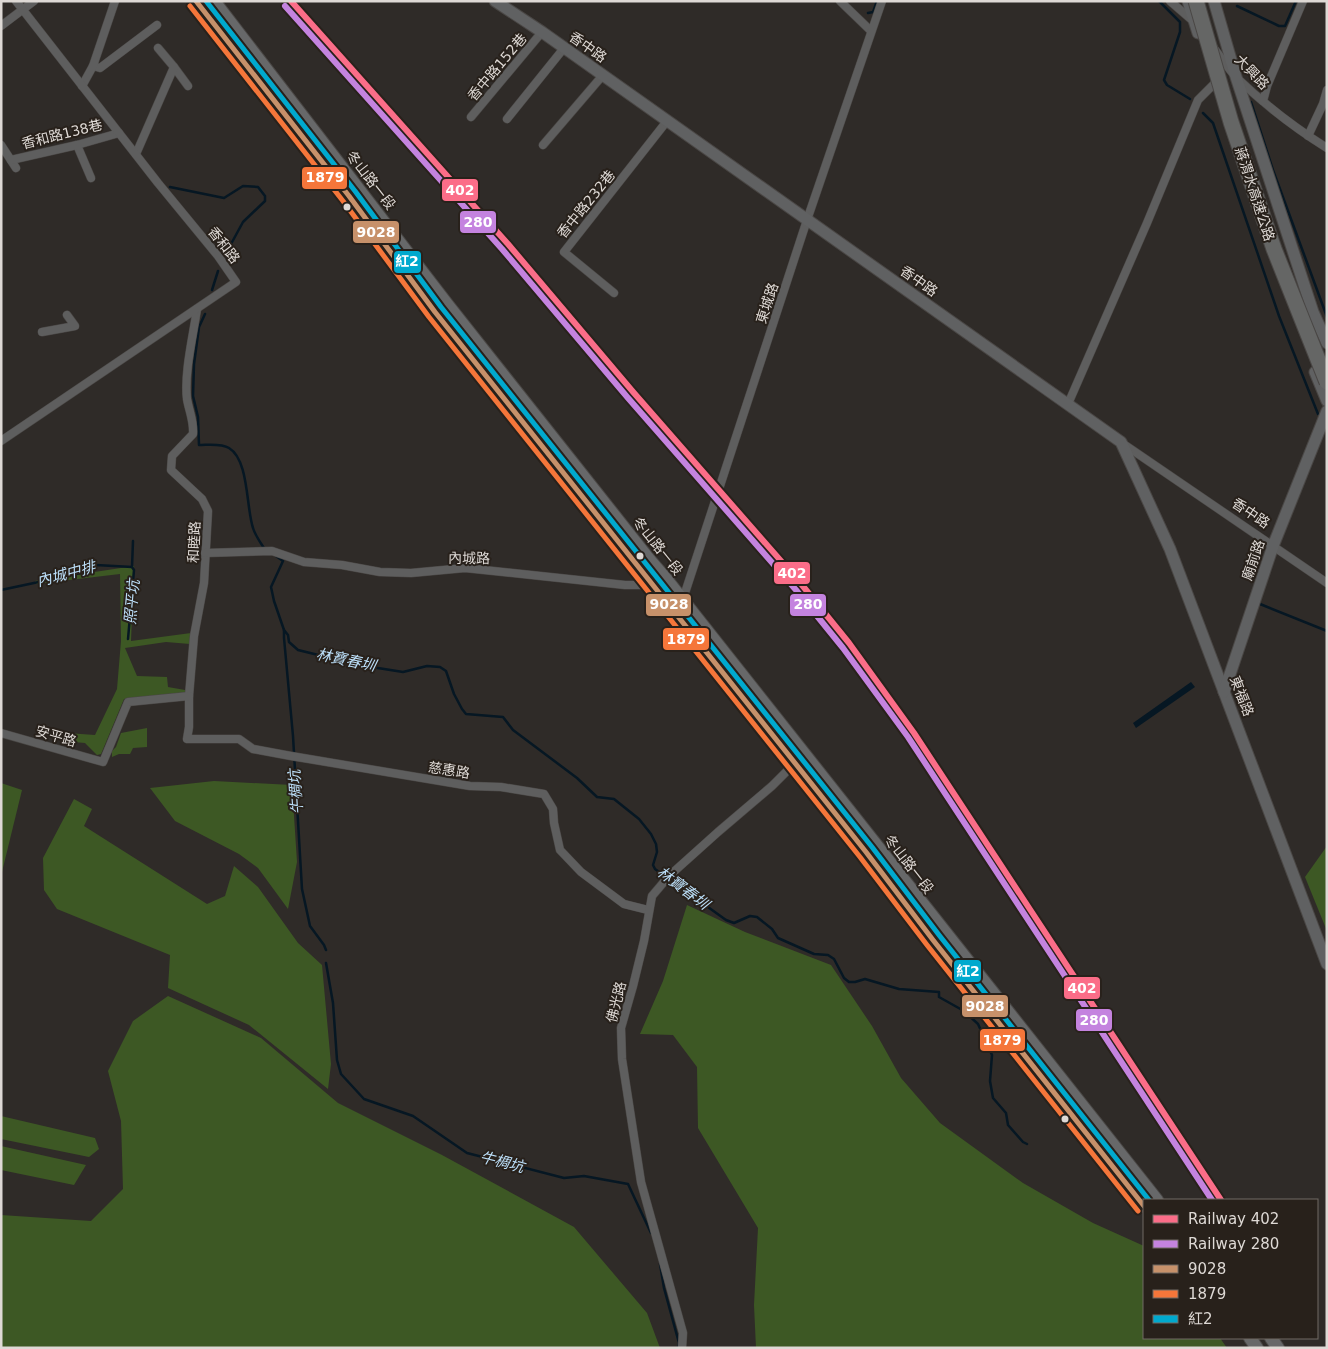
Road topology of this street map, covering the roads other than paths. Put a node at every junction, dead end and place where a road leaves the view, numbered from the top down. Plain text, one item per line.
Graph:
1 (16, 1) edge
2 (34, 1) edge
3 (115, 1) edge
4 (196, 1) edge
5 (214, 1) edge
6 (495, 1) edge
7 (840, 1) edge
8 (882, 1) edge
9 (1170, 1) edge
10 (1188, 1) edge
11 (1196, 1) edge
12 (1205, 1) edge
13 (1214, 1) edge
14 (1303, 1) edge
15 (23, 10) junction
16 (1194, 22) junction
17 (156, 25) dead end
18 (1, 26) edge
19 (871, 31) junction
20 (542, 32) junction
21 (158, 48) dead end
22 (564, 48) junction
23 (93, 66) junction
24 (174, 67) junction
25 (602, 75) junction
26 (1236, 77) junction
27 (1214, 84) junction
28 (82, 86) junction
29 (188, 86) dead end
30 (1327, 90) edge
31 (1263, 101) junction
32 (471, 117) dead end
33 (507, 118) dead end
34 (668, 121) junction
35 (120, 133) junction
36 (1308, 136) junction
37 (1, 145) edge
38 (77, 145) junction
39 (543, 145) dead end
40 (1259, 147) junction
41 (1327, 148) edge
42 (1236, 152) junction
43 (136, 154) junction
44 (11, 160) junction
45 (16, 168) dead end
46 (91, 178) dead end
47 (354, 193) junction
48 (807, 220) junction
49 (614, 293) dead end
50 (447, 304) junction
51 (197, 309) junction
52 (435, 312) junction
53 (66, 315) dead end
54 (42, 332) dead end
55 (1327, 343) edge
56 (1327, 359) edge
57 (1327, 382) edge
58 (1327, 401) edge
59 (1068, 404) junction
60 (1327, 411) edge
61 (1, 441) edge
62 (1121, 442) junction
63 (1273, 546) junction
64 (205, 554) junction
65 (667, 580) junction
66 (1327, 584) edge
67 (654, 585) junction
68 (683, 601) junction
69 (674, 610) junction
70 (1224, 692) junction
71 (189, 696) junction
72 (1, 733) edge
73 (187, 739) joint
74 (800, 760) junction
75 (648, 910) junction
76 (1327, 964) edge
77 (1105, 1145) junction
78 (1156, 1199) edge
79 (1143, 1204) edge
80 (682, 1348) edge

1 - 15 street, 香和路
2 - 15 street
3 - 23 street
4 - 47 main road, 冬山路一段
5 - 47 main road, 冬山路一段
6 - 20 street, 香中路
7 - 19 street
8 - 19 street, 東城路
9 - 16 street, 大興路
10 - 16 street
11 - 57 highway, 蔣渭水高速公路, bridge
12 - 56 highway, 蔣渭水高速公路
13 - 26 street
14 - 31 street
15 - 18 street
15 - 28 street, 香和路
16 - 26 street, 大興路
16 - 27 street
17 - 23 street
19 - 48 street, 東城路
20 - 22 street, 香中路
20 - 32 street, 香中路152巷
21 - 24 street
22 - 25 street, 香中路
22 - 33 street
23 - 28 street
24 - 29 street
24 - 43 street
25 - 34 street, 香中路
25 - 39 street
26 - 31 street, 大興路
26 - 40 street
27 - 42 street
27 - 59 street
28 - 35 street, 香和路
30 - 36 street
31 - 36 street, 大興路
34 - 48 street, 香中路
34 - 49 street, 香中路232巷
35 - 38 street, 香和路138巷
35 - 43 street, 香和路
36 - 41 street, 大興路
37 - 44 street
38 - 44 street, 香和路138巷
38 - 46 street
40 - 42 street
40 - 55 street
42 - 58 street
43 - 51 street, 香和路
44 - 45 street
47 - 50 main road, 冬山路一段
47 - 52 main road, 冬山路一段
48 - 59 street, 香中路
48 - 68 street, 東城路
50 - 52 main road
50 - 65 main road, 冬山路一段
51 - 61 street, 香和路
51 - 64 street, 和睦路
52 - 67 main road, 冬山路一段
53 - 54 street
59 - 62 street, 香中路
60 - 63 street, 廟前路
62 - 63 street, 香中路
62 - 70 street, 東福路
63 - 66 street, 香中路
63 - 70 street, 廟前路
64 - 67 street, 內城路
64 - 71 street, 和睦路
65 - 67 street, 內城路
65 - 68 main road, 冬山路一段
67 - 69 main road, 冬山路一段
68 - 69 street, 東城路
68 - 74 main road, 冬山路一段
69 - 74 main road, 冬山路一段
70 - 76 street, 東福路
71 - 72 street, 安平路
71 - 73 street, 和睦路
73 - 75 street, 慈惠路
74 - 75 street, 佛光路
74 - 77 main road, 冬山路一段
75 - 80 street, 佛光路
77 - 78 main road, 冬山路一段
77 - 79 main road, 冬山路一段

